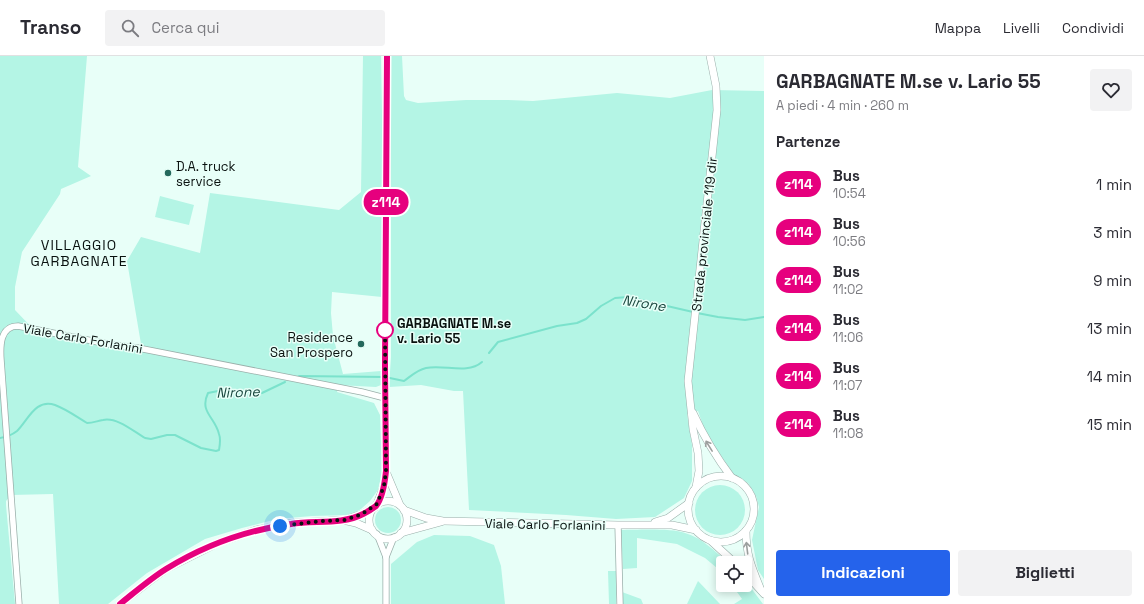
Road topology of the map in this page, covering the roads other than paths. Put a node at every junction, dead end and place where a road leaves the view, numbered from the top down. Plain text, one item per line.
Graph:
1 (387, 56) edge
2 (710, 56) edge
3 (385, 398) junction
4 (692, 411) junction
5 (386, 471) junction
6 (732, 478) junction
7 (696, 488) junction
8 (689, 503) junction
9 (375, 506) junction
10 (402, 507) junction
11 (345, 520) junction
12 (444, 521) junction
13 (647, 524) junction
14 (618, 526) junction
15 (696, 530) junction
16 (746, 531) junction
17 (375, 532) junction
18 (401, 533) junction
19 (394, 537) junction
20 (710, 540) junction
21 (727, 556) edge
22 (386, 557) junction
23 (752, 580) edge
24 (763, 592) edge
25 (19, 604) edge
26 (120, 604) edge
27 (386, 604) edge
28 (620, 604) edge

1 - 3 street
2 - 4 street, Strada provinciale 119 dir
3 - 5 street
3 - 25 street, Viale Carlo Forlanini
6 -> 4 street, Strada provinciale 119 dir
4 - 7 street, Strada provinciale 119 dir
5 - 9 street
5 - 10 street
6 - 7 street
6 - 16 street
7 - 8 street
8 - 13 street, Viale Carlo Forlanini
8 - 15 street
9 - 10 street
9 - 11 street
9 - 17 street
10 - 12 street, Viale Carlo Forlanini
10 - 18 street
11 - 17 street
11 - 26 street
12 - 14 street, Viale Carlo Forlanini
12 - 18 street, Viale Carlo Forlanini
13 - 14 street, Viale Carlo Forlanini
13 - 15 street, Viale Carlo Forlanini
14 - 28 street
15 - 20 street
16 - 20 street
24 -> 16 street
17 - 19 street
17 - 22 street
18 - 19 street
19 - 22 street
20 - 21 street
22 - 27 street
23 - 24 street

